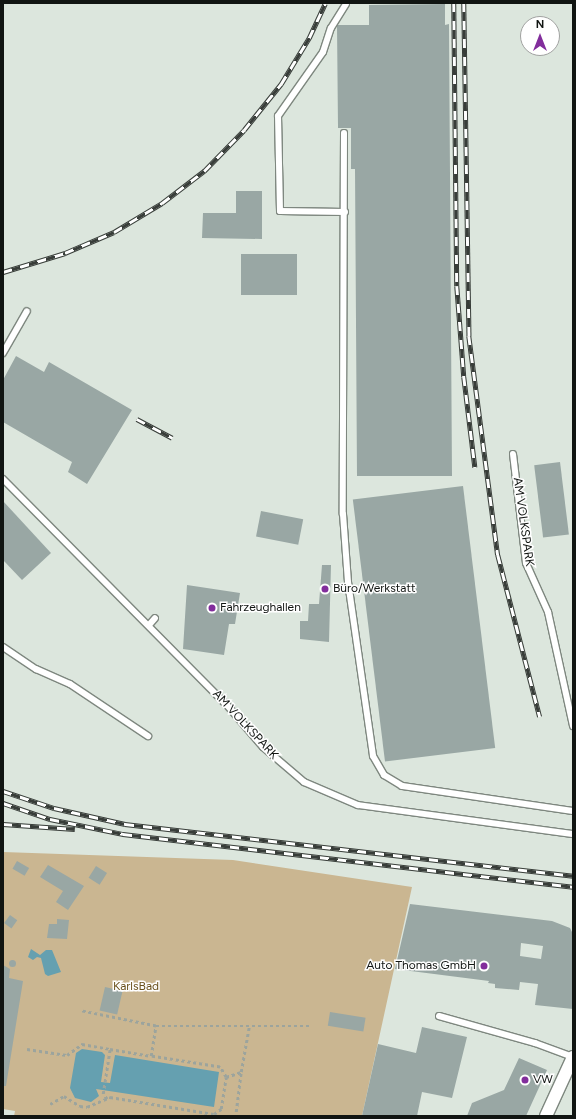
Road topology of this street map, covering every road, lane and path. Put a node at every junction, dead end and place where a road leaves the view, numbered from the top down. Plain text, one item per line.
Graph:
1 (346, 4) edge
2 (344, 133) dead end
3 (345, 212) junction
4 (27, 311) dead end
5 (3, 353) edge
6 (513, 454) dead end
7 (3, 479) edge
8 (154, 618) dead end
9 (149, 625) junction
10 (3, 647) edge
11 (573, 726) edge
12 (148, 736) dead end
13 (573, 811) edge
14 (573, 834) edge
15 (82, 1011) dead end
16 (439, 1016) dead end
17 (156, 1026) junction
18 (312, 1026) dead end
19 (249, 1027) junction
20 (27, 1049) dead end
21 (110, 1049) junction
22 (151, 1056) junction
23 (573, 1057) edge
24 (241, 1072) junction
25 (226, 1078) junction
26 (107, 1099) junction
27 (50, 1104) dead end
28 (236, 1112) dead end
29 (546, 1116) edge

1 - 3 lane
2 - 3 lane
3 - 13 lane
4 - 5 lane
6 - 11 lane, AM VOLKSPARK
7 - 9 lane, AM VOLKSPARK
8 - 9 lane
9 - 14 lane, AM VOLKSPARK
10 - 12 lane
15 - 17 path
16 - 23 lane
17 - 19 path
17 - 22 path
18 - 19 path
19 - 24 path
20 - 21 path
21 - 22 path
21 - 26 path
22 - 25 path
23 - 29 street
24 - 25 path
24 - 28 path
25 - 26 path
26 - 27 path

